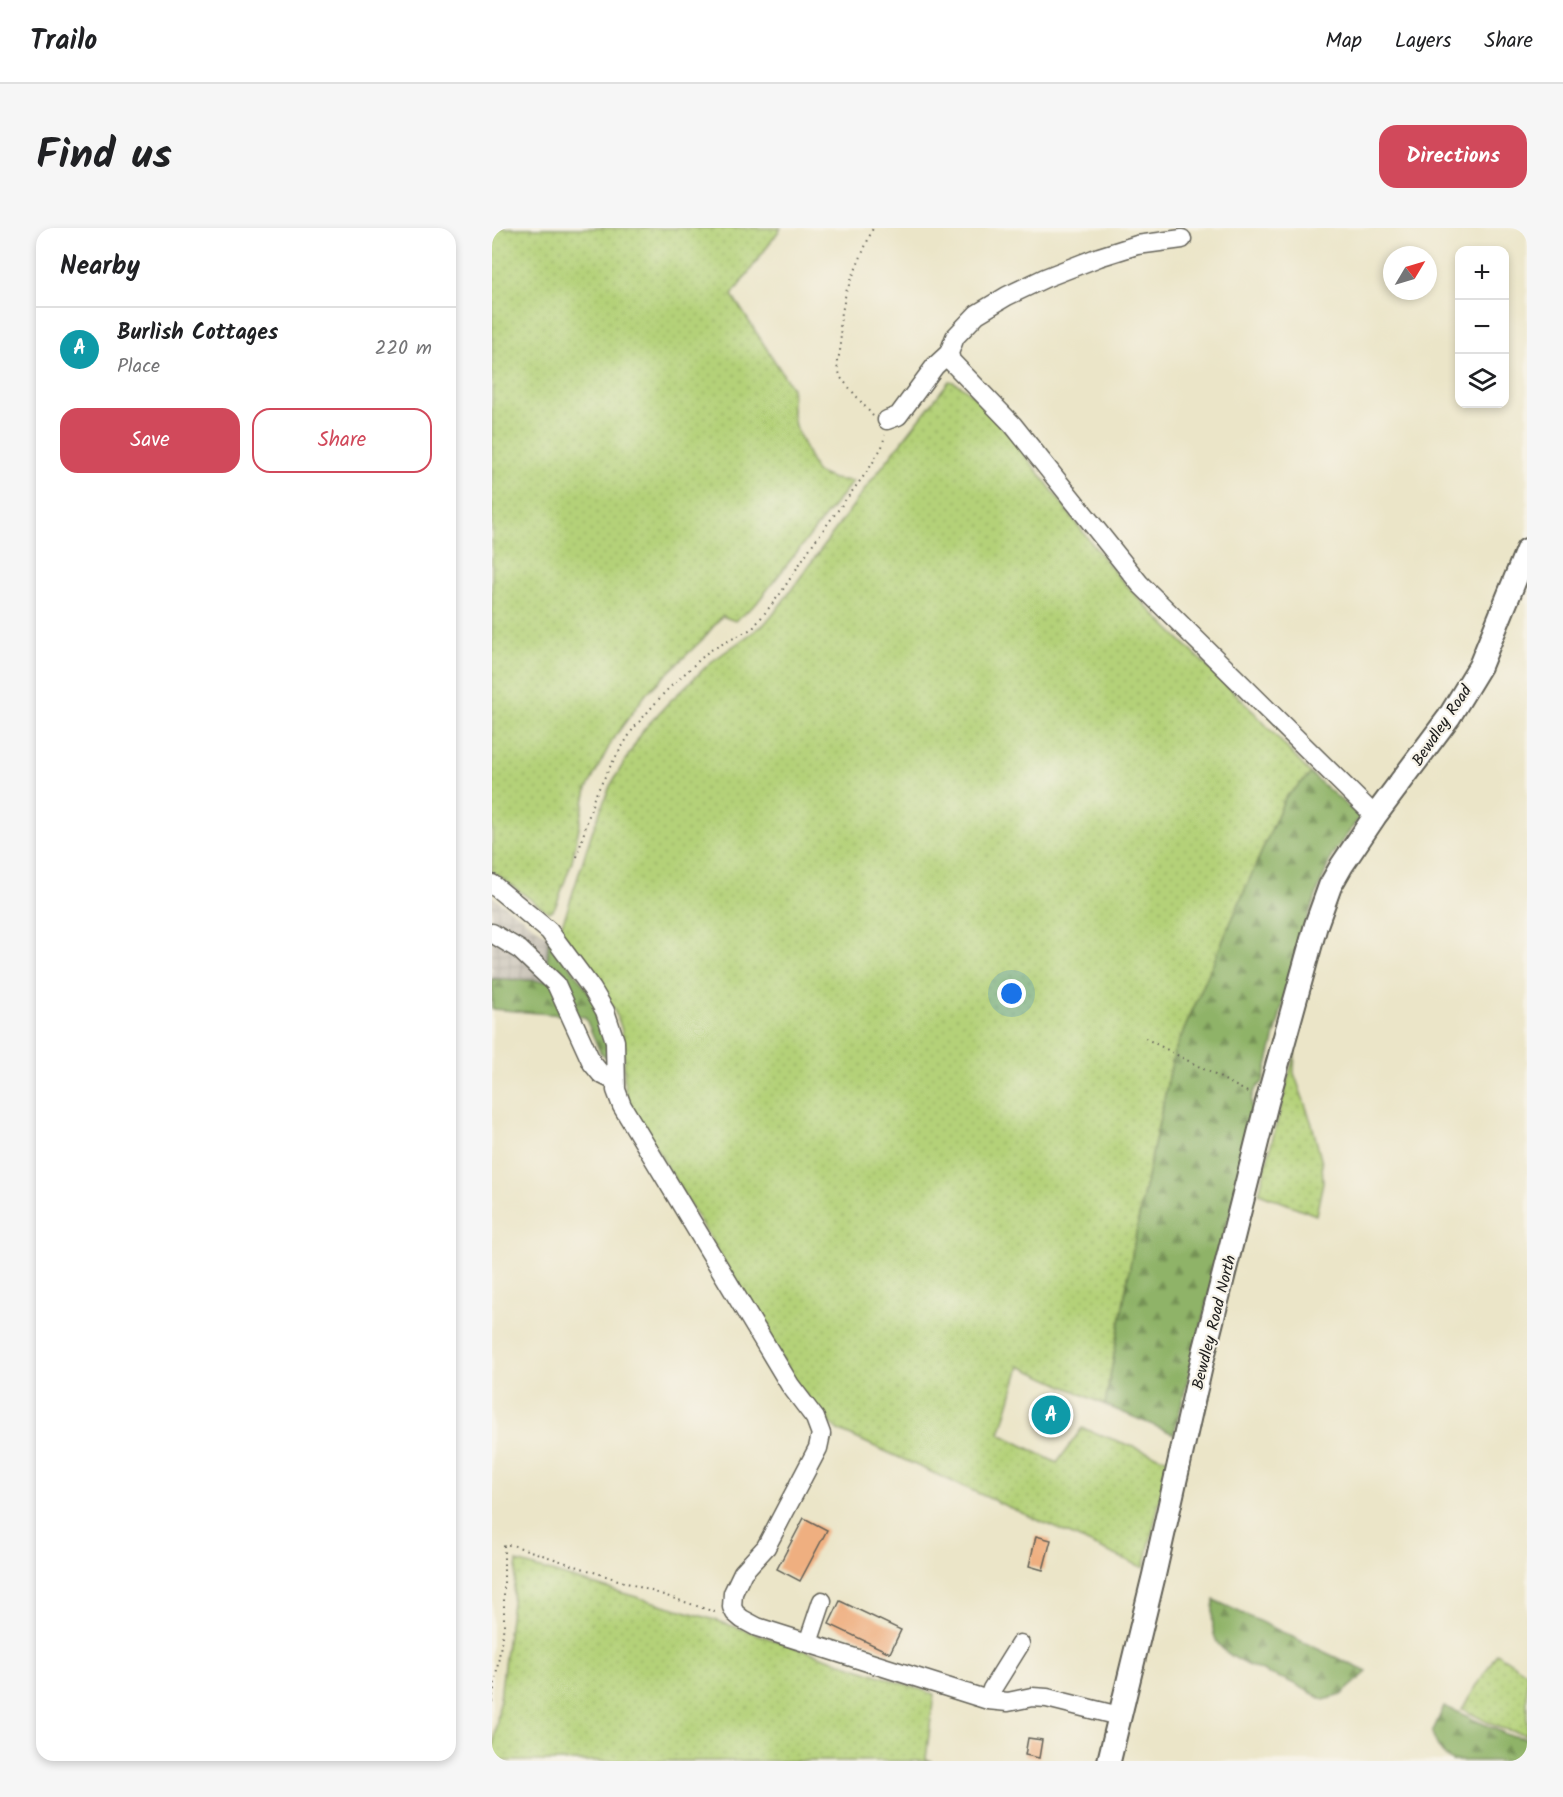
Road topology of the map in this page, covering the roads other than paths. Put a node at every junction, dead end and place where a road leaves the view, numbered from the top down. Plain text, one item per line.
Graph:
1 (1182, 239) dead end
2 (949, 353) junction
3 (887, 420) road end
4 (1527, 550) edge
5 (1375, 816) junction
6 (492, 884) edge
7 (1330, 886) joint
8 (492, 933) edge
9 (615, 1081) junction
10 (822, 1601) dead end
11 (808, 1643) junction
12 (1020, 1644) dead end
13 (988, 1700) junction
14 (1119, 1716) junction
15 (1109, 1761) edge

1 - 2 street
2 - 3 street
2 - 5 street
4 - 5 main road, Bewdley Road
5 - 7 main road, Bewdley Road
6 - 9 street
7 - 14 main road, Bewdley Road North
8 - 9 street
9 - 11 street
10 - 11 street
11 - 13 street
12 - 13 street
13 - 14 street
14 - 15 main road, Bewdley Road North

